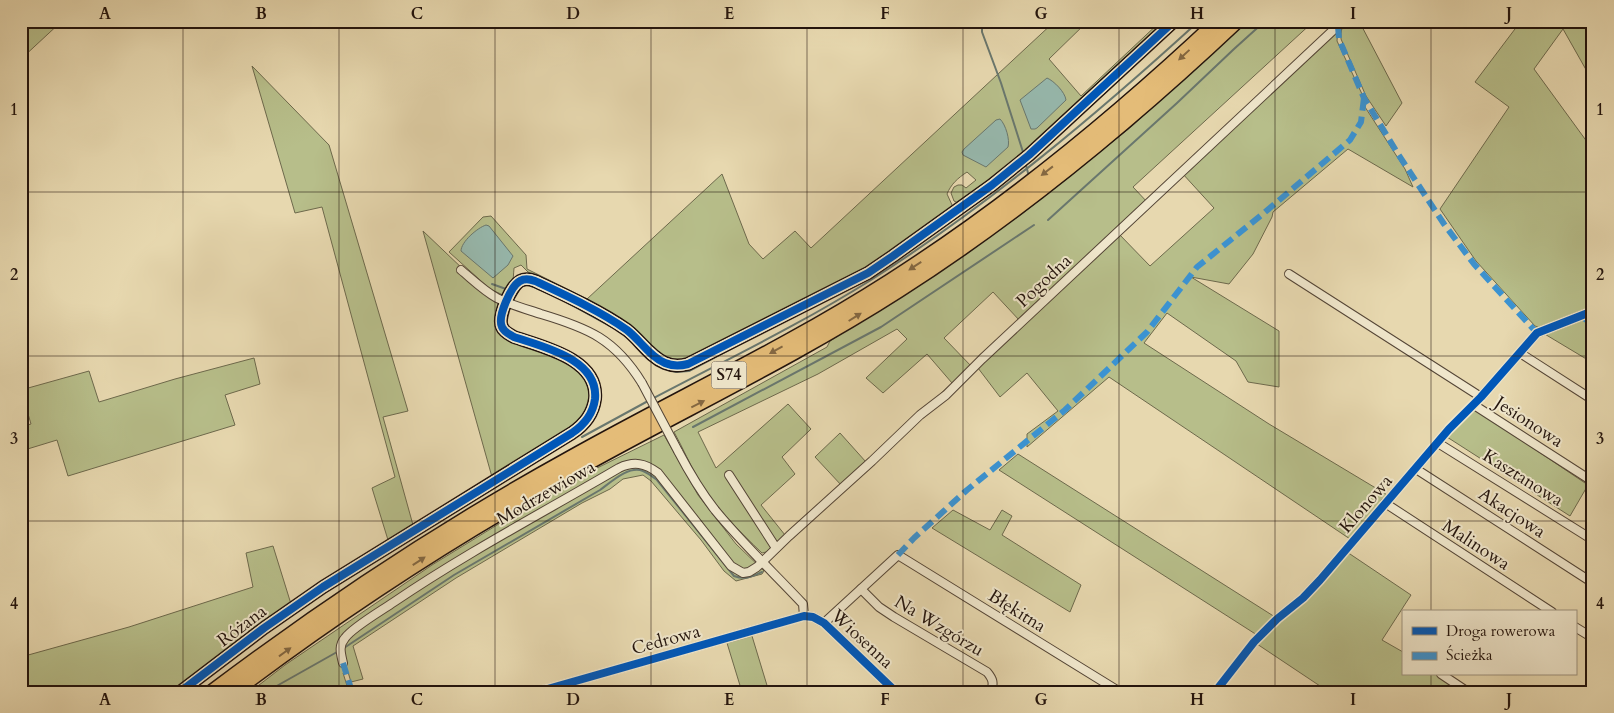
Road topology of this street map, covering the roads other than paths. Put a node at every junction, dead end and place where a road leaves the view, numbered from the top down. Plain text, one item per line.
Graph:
1 (1174, 21) edge
2 (1219, 21) edge
3 (1236, 21) edge
4 (1343, 21) edge
5 (461, 270) dead end
6 (1289, 274) dead end
7 (506, 302) junction
8 (1593, 311) edge
9 (1520, 353) junction
10 (1481, 397) junction
11 (1593, 400) edge
12 (1474, 405) junction
13 (1438, 442) junction
14 (1416, 469) junction
15 (729, 475) dead end
16 (1592, 481) edge
17 (1385, 503) junction
18 (1593, 540) edge
19 (776, 548) junction
20 (763, 561) junction
21 (1593, 583) edge
22 (861, 589) junction
23 (1549, 610) edge
24 (804, 616) junction
25 (824, 623) junction
26 (1576, 628) edge
27 (1593, 638) edge
28 (343, 663) dead end
29 (1444, 676) edge
30 (180, 692) edge
31 (213, 692) edge
32 (232, 692) edge
33 (537, 692) edge
34 (896, 692) edge
35 (991, 692) edge
36 (1120, 692) edge
37 (1215, 692) edge
38 (1468, 692) edge

1 - 7 street
2 -> 31 highway, S74
32 -> 3 highway, S74
4 - 19 street, Pogodna
5 - 7 street, Wiosenna
6 - 10 street
7 - 20 street, Wiosenna, bridge
7 - 30 street, Różana
8 - 9 street, Klonowa
9 - 10 street, Klonowa
9 - 11 street
10 - 12 street, Klonowa
12 - 13 street, Klonowa
12 - 16 street, Jesionowa
13 - 14 street, Klonowa
13 - 18 street, Kasztanowa
14 - 17 street, Klonowa
14 - 21 street, Akacjowa
15 - 19 street
17 - 23 street, Malinowa
17 - 37 street, Klonowa
19 - 20 street, Pogodna
20 - 24 street, Wiosenna
20 - 28 street, Modrzewiowa
22 - 25 street
22 - 35 street, Na Wzgórzu
22 - 36 street, Błękitna
24 - 25 street, Wiosenna
24 - 33 street, Cedrowa
25 - 34 street, Wiosenna
26 - 27 street
29 - 38 street

